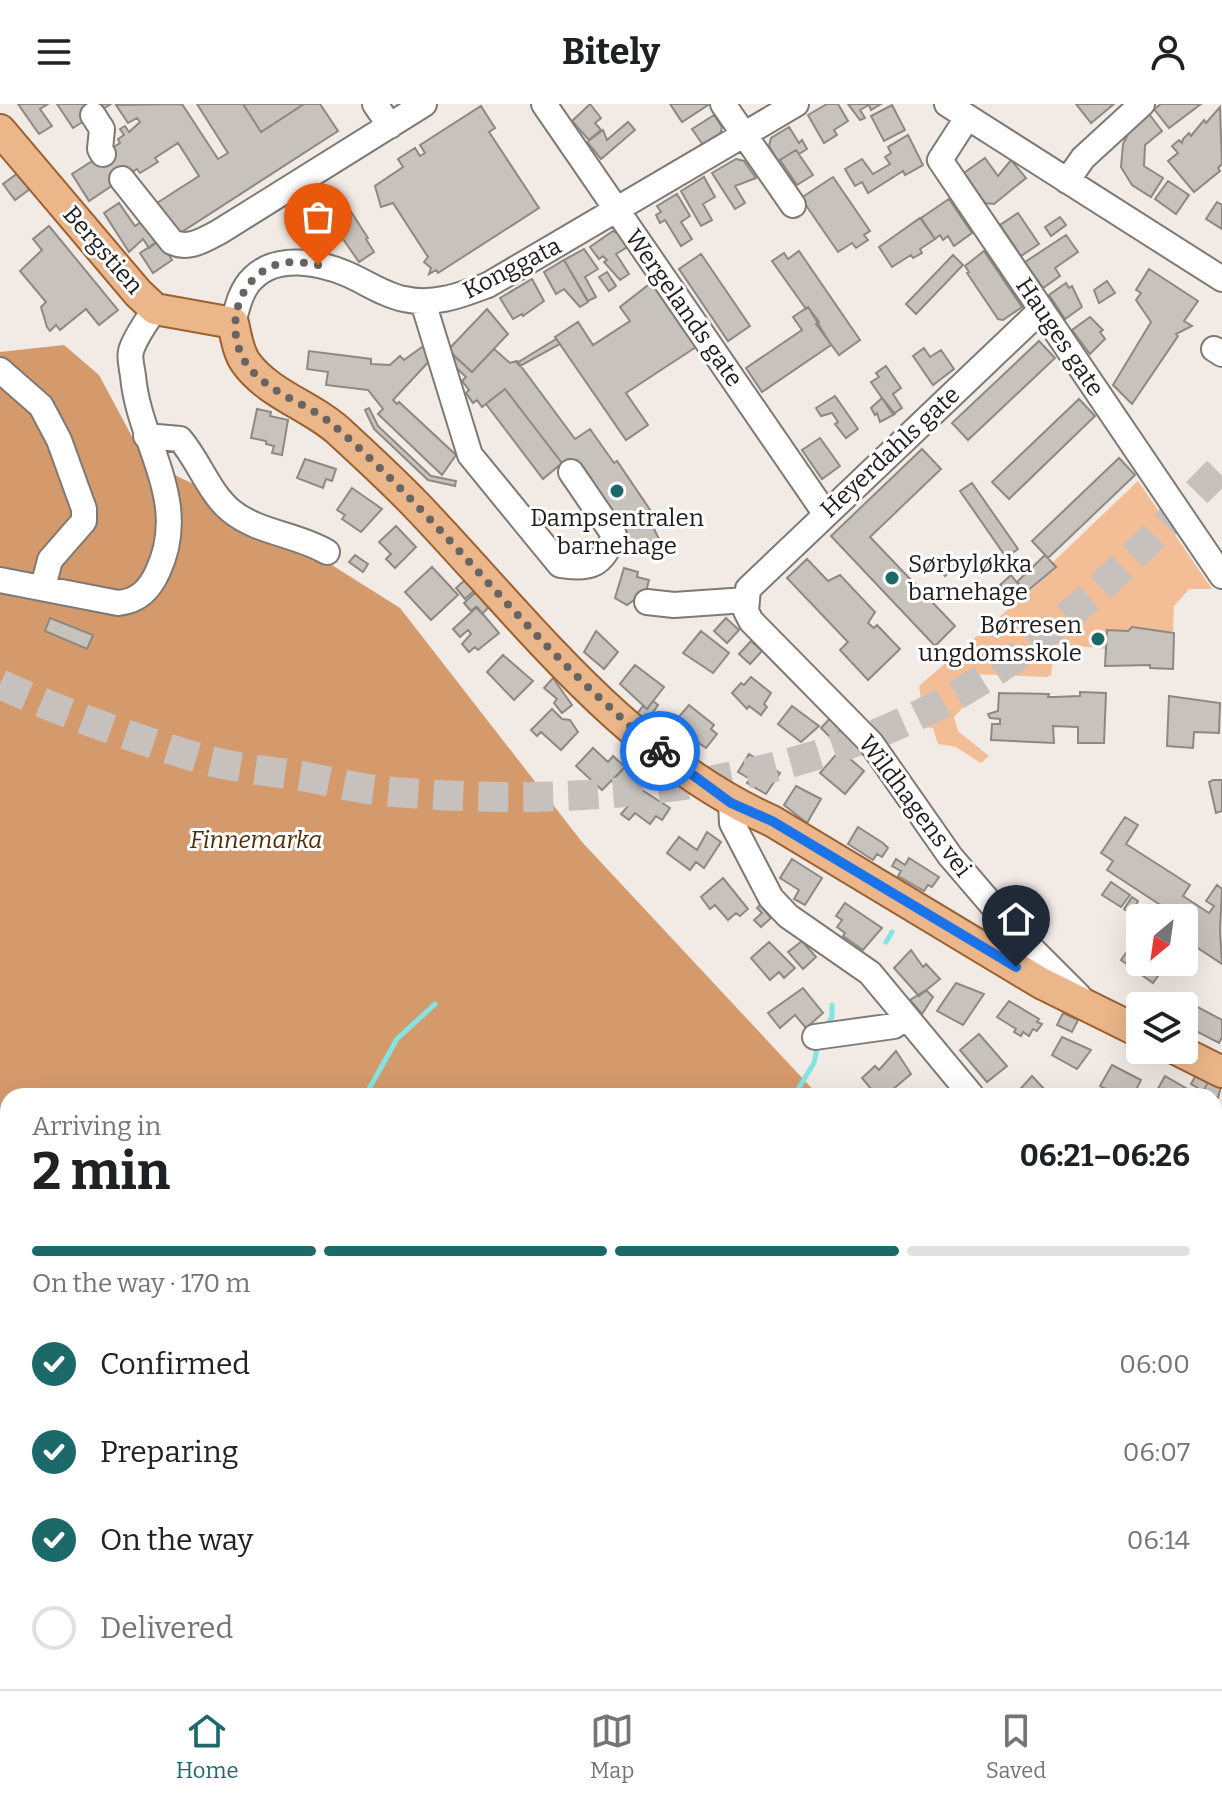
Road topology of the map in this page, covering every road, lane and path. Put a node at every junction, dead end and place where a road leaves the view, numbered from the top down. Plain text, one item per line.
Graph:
1 (375, 104) edge
2 (544, 104) edge
3 (723, 104) edge
4 (796, 104) edge
5 (1142, 104) edge
6 (966, 108) edge
7 (404, 112) edge
8 (93, 115) dead end
9 (0, 130) edge
10 (744, 135) junction
11 (103, 154) dead end
12 (1071, 175) junction
13 (122, 179) dead end
14 (793, 205) dead end
15 (617, 211) junction
16 (1222, 279) edge
17 (423, 302) junction
18 (155, 309) junction
19 (1041, 310) junction
20 (233, 323) junction
21 (0, 370) edge
22 (146, 436) junction
23 (571, 472) dead end
24 (825, 513) junction
25 (327, 552) dead end
26 (1222, 576) edge
27 (0, 580) edge
28 (43, 587) junction
29 (746, 600) junction
30 (647, 602) dead end
31 (731, 803) junction
32 (1093, 1009) junction
33 (906, 1017) junction
34 (1126, 1025) edge
35 (815, 1037) dead end
36 (1198, 1060) edge
37 (1222, 1072) edge
38 (965, 1088) edge

1 - 7 street
2 - 15 street, Wergelands gate
3 - 10 street
4 - 10 street, Konggata
5 - 12 street
6 - 12 street
6 - 19 street, Hauges gate
7 - 13 street
8 - 11 street
9 - 18 main road, Bergstien
10 - 14 street
10 - 15 street, Konggata
12 - 16 street
15 - 17 street, Konggata
15 - 24 street, Wergelands gate
17 - 20 street, Konggata
17 - 23 street
18 - 20 main road, Bergstien
18 - 22 street
19 - 24 street, Heyerdahls gate
19 - 26 street, Hauges gate
20 - 31 main road
21 - 28 street
22 - 25 street
22 - 28 street
24 - 29 street, Heyerdahls gate
27 - 28 street
29 - 30 street
29 - 32 street, Wildhagens vei
31 - 32 main road
31 - 33 street
32 - 34 main road
33 - 35 street
33 - 38 street
36 - 37 main road

